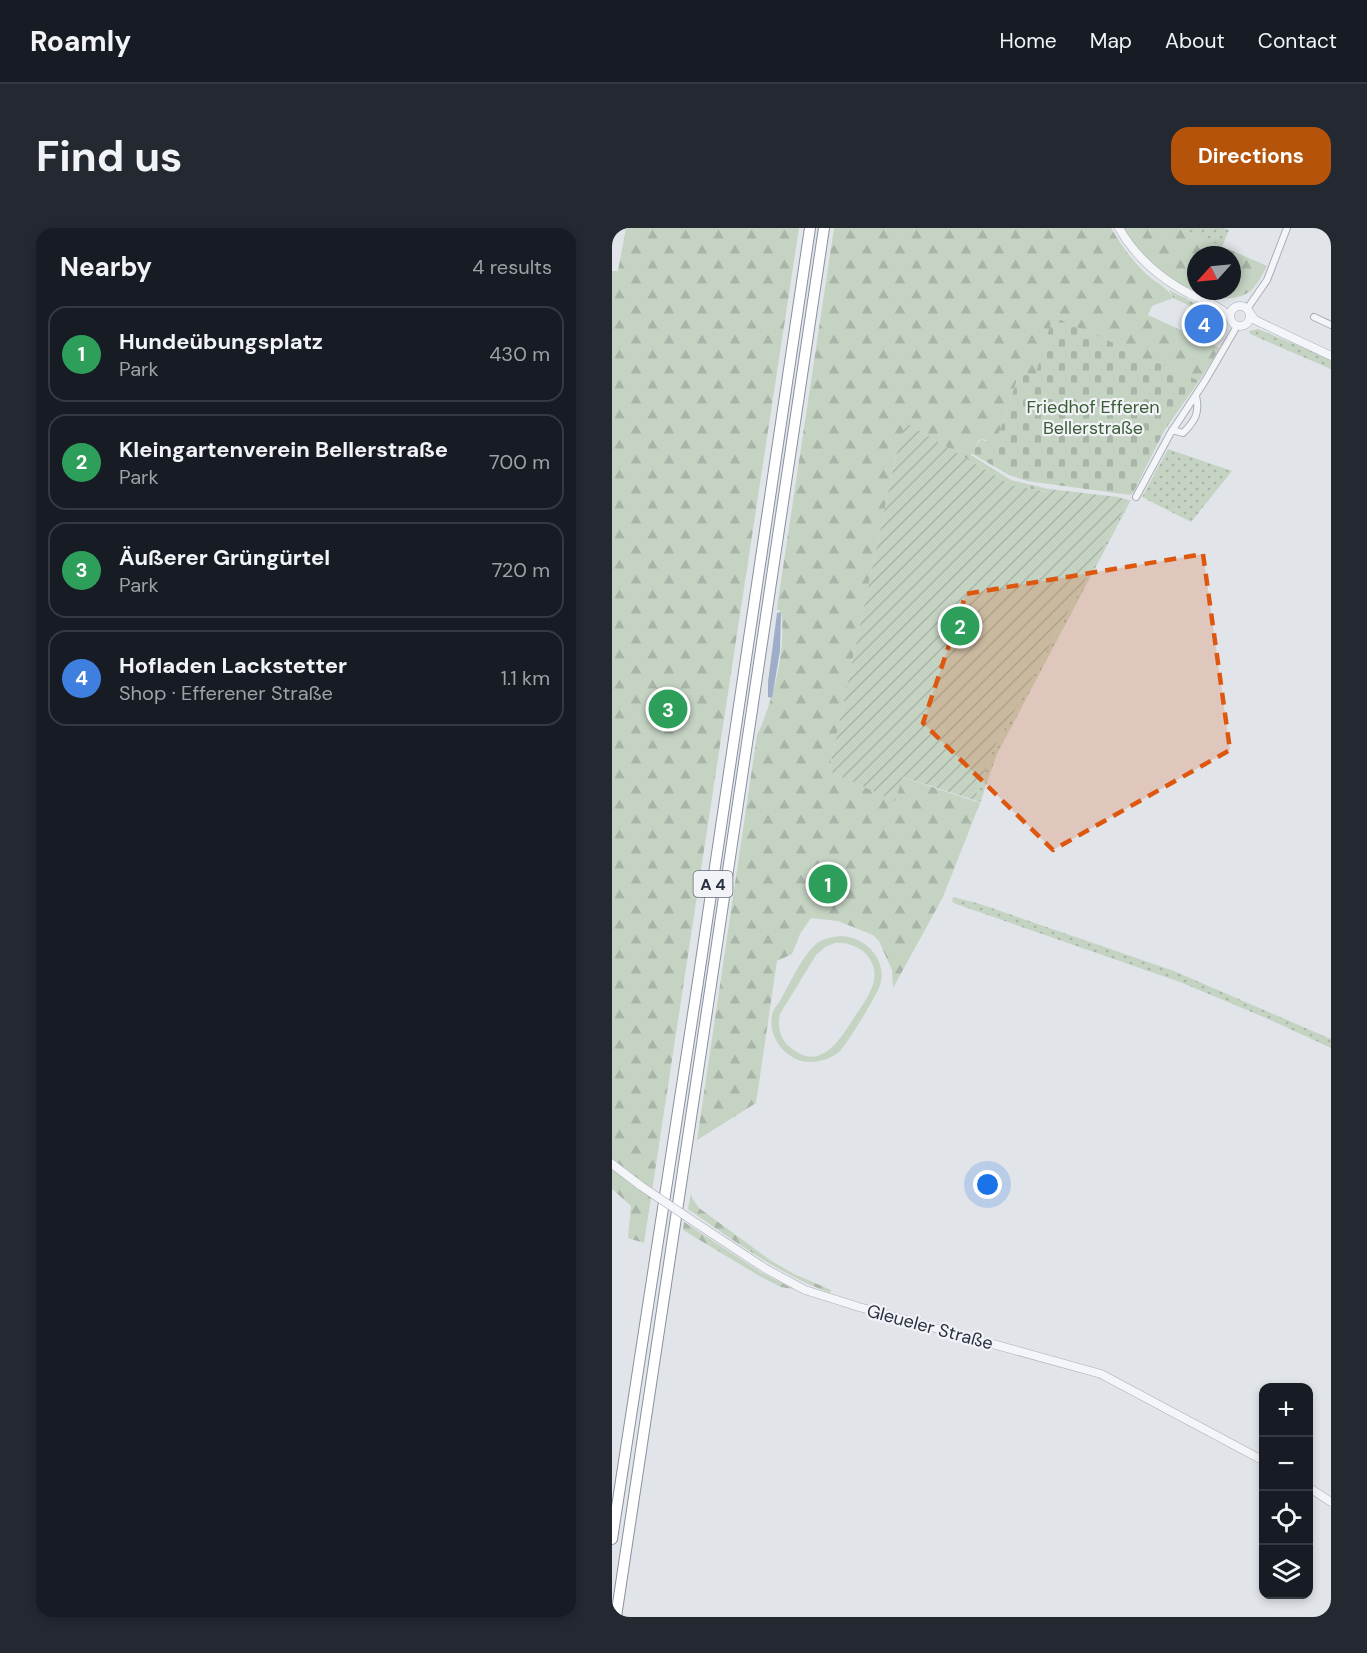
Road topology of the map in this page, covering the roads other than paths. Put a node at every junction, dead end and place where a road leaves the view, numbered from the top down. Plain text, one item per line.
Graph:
1 (810, 228) edge
2 (824, 228) edge
3 (1119, 228) edge
4 (1287, 228) edge
5 (1176, 287) junction
6 (1233, 309) junction
7 (1248, 311) junction
8 (1230, 317) junction
9 (1314, 317) dead end
10 (1241, 325) junction
11 (1331, 325) edge
12 (1298, 342) junction
13 (1331, 356) edge
14 (1196, 396) junction
15 (1172, 430) junction
16 (1136, 497) dead end
17 (612, 1164) edge
18 (1259, 1459) edge
19 (1313, 1490) edge
20 (1331, 1502) edge
21 (612, 1539) edge
22 (615, 1617) edge

1 - 21 highway, A 4
2 - 22 highway, A 4
3 - 5 street
4 - 7 street
5 - 6 street
5 - 8 street
6 - 7 street
6 - 8 street
7 - 10 street
7 - 12 street
8 - 10 street
9 - 11 street
10 - 12 street
10 - 14 street
12 - 13 street
14 - 15 street
14 - 15 street
15 - 16 street
17 - 18 street, Gleueler Straße, bridge
19 - 20 street

